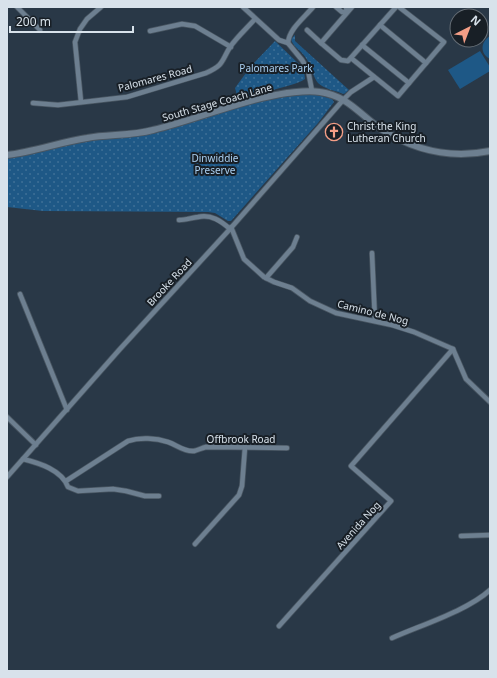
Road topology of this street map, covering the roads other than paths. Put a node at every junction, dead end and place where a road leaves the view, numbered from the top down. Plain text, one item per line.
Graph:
1 (17, 7) edge
2 (101, 7) edge
3 (243, 7) edge
4 (313, 7) edge
5 (336, 7) edge
6 (346, 7) edge
7 (352, 7) edge
8 (397, 7) edge
9 (347, 12) junction
10 (255, 19) junction
11 (380, 25) junction
12 (40, 30) dead end
13 (307, 30) dead end
14 (150, 31) dead end
15 (321, 43) junction
16 (288, 44) junction
17 (362, 46) junction
18 (230, 47) junction
19 (351, 58) junction
20 (426, 63) junction
21 (374, 77) junction
22 (409, 83) junction
23 (312, 91) junction
24 (344, 99) junction
25 (81, 102) junction
26 (33, 103) dead end
27 (490, 151) edge
28 (7, 155) edge
29 (179, 220) dead end
30 (231, 228) junction
31 (297, 237) dead end
32 (372, 253) dead end
33 (266, 278) junction
34 (20, 294) dead end
35 (375, 321) junction
36 (453, 349) junction
37 (490, 402) edge
38 (67, 410) junction
39 (7, 417) edge
40 (36, 445) junction
41 (245, 447) junction
42 (288, 448) dead end
43 (23, 459) junction
44 (7, 477) edge
45 (66, 481) junction
46 (159, 496) dead end
47 (490, 535) edge
48 (461, 536) dead end
49 (195, 544) dead end
50 (490, 590) edge
51 (279, 626) dead end
52 (392, 638) dead end

1 - 12 street
2 - 25 street
3 - 10 street
4 - 16 street
5 - 9 street
6 - 9 street
7 - 9 street
8 - 11 street
8 - 20 street
9 - 15 street
10 - 16 street
10 - 18 street, Palomares Road
11 - 17 street
11 - 20 street
13 - 15 street
14 - 18 street
15 - 19 street
16 - 23 street
17 - 19 street
17 - 22 street
18 - 25 street, Palomares Road
19 - 21 street
20 - 22 street
21 - 22 street
21 - 24 street, Brooke Road
23 - 24 main road, South Stage Coach Lane
23 - 28 main road, South Stage Coach Lane
24 - 27 main road, South Stage Coach Lane
24 - 30 street, Brooke Road
25 - 26 street, Palomares Road
29 - 30 street
30 - 33 street, Camino de Nog
30 - 38 street, Brooke Road
31 - 33 street
32 - 35 street
33 - 35 street, Camino de Nog
34 - 38 street
35 - 36 street, Camino de Nog
36 - 37 street
36 - 51 street, Avenida Nog
38 - 40 street, Brooke Road
39 - 40 street
40 - 43 street, Brooke Road
41 - 42 street, Offbrook Road
41 - 45 street, Offbrook Road
41 - 49 street
43 - 44 street, Brooke Road
43 - 45 street
45 - 46 street
47 - 48 street
50 - 52 street

